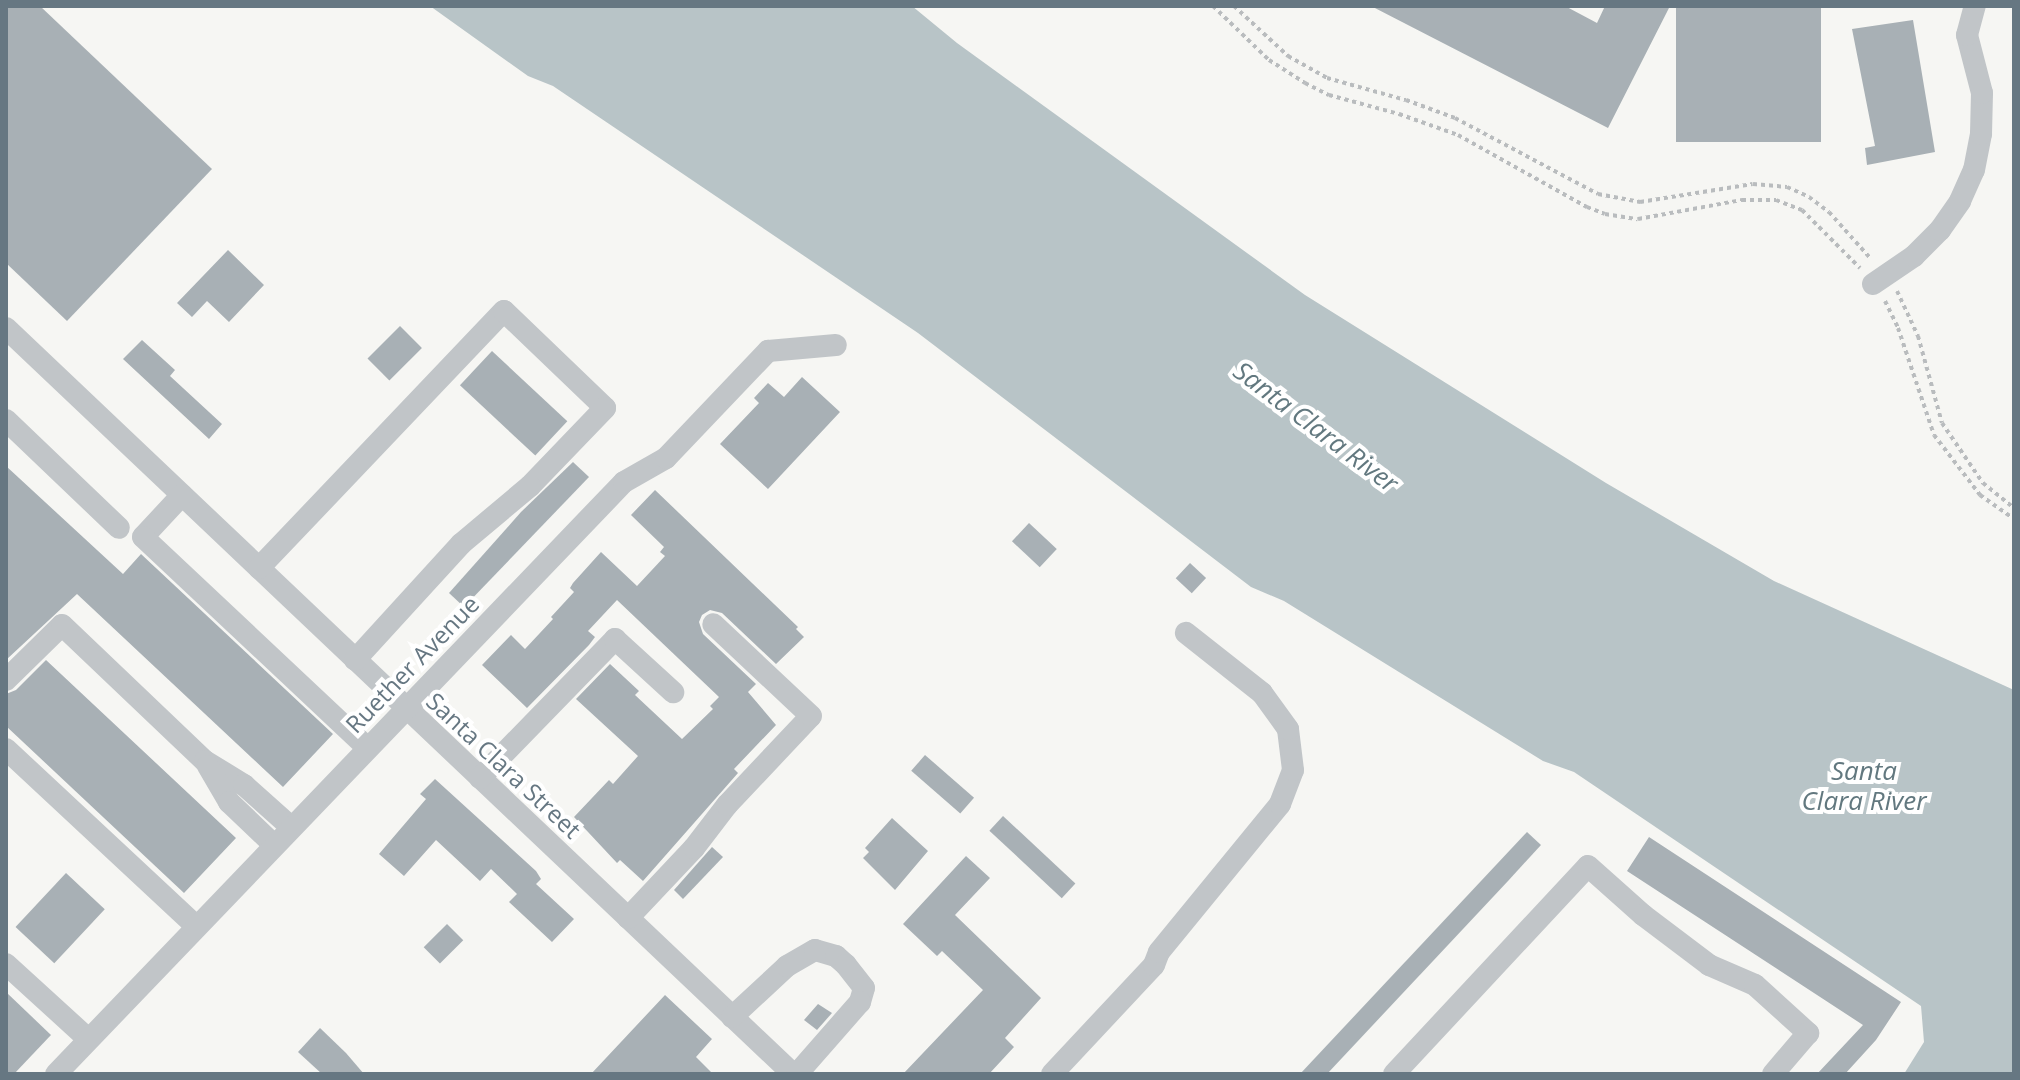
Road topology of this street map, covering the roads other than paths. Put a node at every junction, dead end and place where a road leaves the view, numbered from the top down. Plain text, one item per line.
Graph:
1 (1975, 6) edge
2 (1879, 280) road end
3 (6, 328) edge
4 (836, 345) dead end
5 (6, 420) edge
6 (182, 495) junction
7 (119, 528) dead end
8 (259, 568) junction
9 (713, 624) dead end
10 (1186, 633) dead end
11 (355, 660) junction
12 (6, 680) edge
13 (673, 692) dead end
14 (405, 707) junction
15 (367, 747) junction
16 (6, 749) edge
17 (205, 761) junction
18 (480, 778) junction
19 (291, 827) junction
20 (274, 845) junction
21 (628, 918) junction
22 (196, 926) junction
23 (6, 964) edge
24 (732, 1017) junction
25 (88, 1039) junction
26 (56, 1074) edge
27 (795, 1074) edge
28 (1052, 1074) edge
29 (1394, 1074) edge
30 (1773, 1074) edge

1 - 2 street
3 - 6 street, Santa Clara Street
4 - 14 street, Ruether Avenue
5 - 7 street
6 - 8 street, Santa Clara Street
6 - 15 street
8 - 11 street, Santa Clara Street
8 - 11 street
9 - 21 street
10 - 28 street
11 - 14 street, Santa Clara Street
12 - 17 street
13 - 18 street
14 - 15 street, Ruether Avenue
14 - 18 street, Santa Clara Street
15 - 19 street, Ruether Avenue
16 - 22 street
17 - 19 street
17 - 20 street
18 - 21 street, Santa Clara Street
19 - 20 street, Ruether Avenue
20 - 22 street, Ruether Avenue
21 - 24 street, Santa Clara Street
22 - 25 street, Ruether Avenue
23 - 25 street
24 - 27 street, Santa Clara Street
24 - 27 street
25 - 26 street, Ruether Avenue
29 - 30 street

